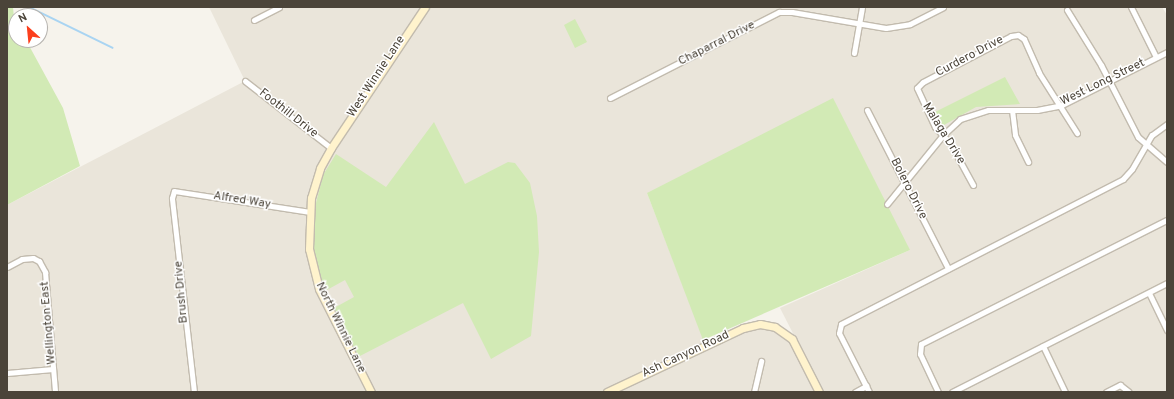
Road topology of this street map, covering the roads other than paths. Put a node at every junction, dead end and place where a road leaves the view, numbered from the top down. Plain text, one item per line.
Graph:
1 (279, 7) edge
2 (425, 7) edge
3 (862, 7) edge
4 (943, 7) edge
5 (1131, 7) edge
6 (1067, 10) dead end
7 (254, 20) dead end
8 (859, 23) junction
9 (1167, 52) edge
10 (854, 53) dead end
11 (1156, 57) junction
12 (245, 81) dead end
13 (1109, 81) junction
14 (919, 84) joint
15 (610, 98) dead end
16 (1062, 105) junction
17 (867, 110) dead end
18 (1012, 110) junction
19 (1167, 124) edge
20 (1077, 133) dead end
21 (943, 135) junction
22 (1145, 146) junction
23 (331, 148) junction
24 (1028, 162) dead end
25 (1167, 162) edge
26 (905, 183) junction
27 (973, 185) dead end
28 (174, 191) joint
29 (887, 204) dead end
30 (309, 212) junction
31 (1167, 220) edge
32 (7, 267) edge
33 (948, 268) junction
34 (1167, 283) edge
35 (1148, 293) junction
36 (1167, 330) edge
37 (1042, 346) junction
38 (761, 361) dead end
39 (53, 369) junction
40 (7, 374) edge
41 (866, 386) junction
42 (55, 392) edge
43 (194, 392) edge
44 (370, 392) edge
45 (607, 392) edge
46 (754, 392) edge
47 (819, 392) edge
48 (854, 392) edge
49 (869, 392) edge
50 (938, 392) edge
51 (952, 392) edge
52 (1065, 392) edge
53 (1106, 392) edge
54 (1129, 392) edge

1 - 7 street
2 - 23 street, West Winnie Lane
3 - 8 street
4 - 8 street, Chaparral Drive
5 - 11 street
6 - 13 street
8 - 10 street
8 - 15 street, Chaparral Drive
9 - 11 street, West Long Street
11 - 13 street, West Long Street
12 - 23 street, Foothill Drive
13 - 16 street, West Long Street
13 - 22 street
14 - 16 street, Curdero Drive
14 - 21 street, Malaga Drive
16 - 18 street, West Long Street
16 - 20 street
17 - 26 street, Bolero Drive
18 - 21 street, West Long Street
18 - 24 street
19 - 22 street
21 - 26 street, West Long Street
21 - 27 street, Malaga Drive
22 - 25 street
22 - 33 street
23 - 30 street, North Winnie Lane
26 - 29 street, West Long Street
26 - 33 street, Bolero Drive
28 - 30 street, Alfred Way
28 - 43 street, Brush Drive
30 - 44 street, North Winnie Lane
31 - 50 street
32 - 39 street, Wellington East
33 - 41 street
34 - 35 street
35 - 36 street
35 - 37 street
37 - 51 street
37 - 52 street
38 - 46 street
39 - 40 street
39 - 42 street, Wellington East
41 - 48 street
41 - 49 street
45 - 47 street, Ash Canyon Road
53 - 54 street

